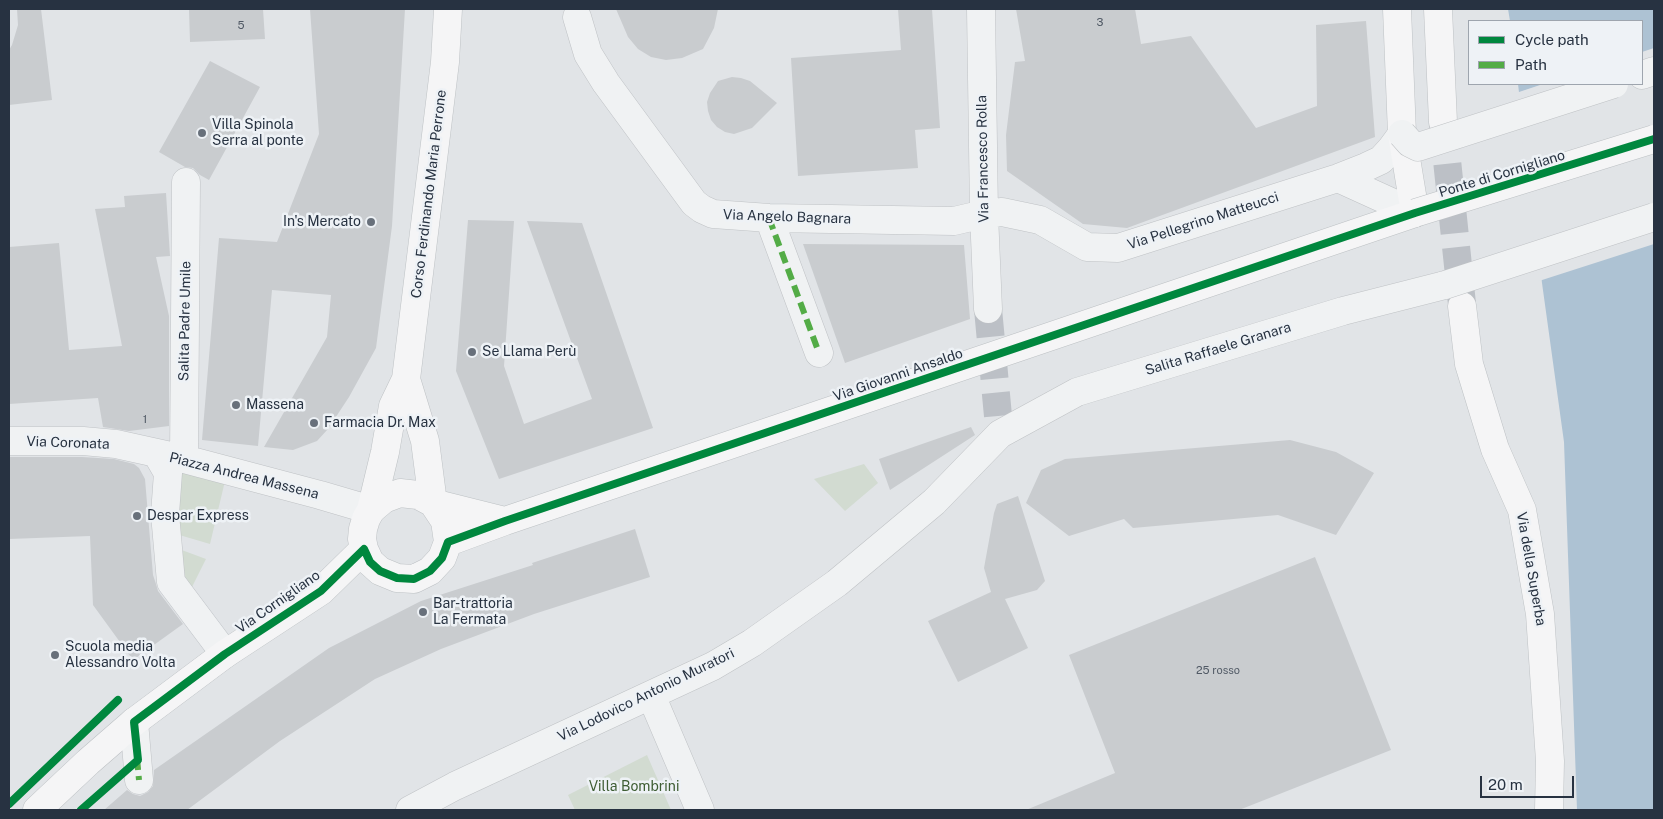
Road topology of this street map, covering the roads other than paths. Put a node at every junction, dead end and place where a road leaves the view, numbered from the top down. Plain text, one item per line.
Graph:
1 (448, 9) edge
2 (981, 9) edge
3 (1397, 9) edge
4 (1438, 9) edge
5 (577, 17) dead end
6 (1611, 85) edge
7 (1443, 122) tunnel mouth
8 (1402, 134) junction
9 (1654, 139) edge
10 (1338, 178) junction
11 (186, 182) dead end
12 (1415, 213) junction
13 (984, 214) junction
14 (1654, 217) edge
15 (769, 218) junction
16 (1357, 233) joint
17 (1462, 306) tunnel mouth
18 (988, 310) tunnel mouth
19 (818, 354) dead end
20 (406, 379) junction
21 (999, 425) joint
22 (9, 440) edge
23 (157, 454) junction
24 (184, 460) junction
25 (433, 503) junction
26 (371, 510) junction
27 (505, 521) junction
28 (448, 542) junction
29 (364, 549) junction
30 (380, 572) junction
31 (321, 590) junction
32 (225, 654) junction
33 (651, 696) junction
34 (134, 722) junction
35 (139, 780) dead end
36 (37, 810) edge
37 (410, 810) edge
38 (700, 810) edge
39 (1549, 810) edge

1 - 20 main road, Corso Ferdinando Maria Perrone
2 - 13 street, Via Francesco Rolla
3 - 8 main road
4 - 7 main road
5 - 15 street, Via Angelo Bagnara
6 - 8 street, bridge
8 - 10 street, Via Pellegrino Matteucci
8 - 12 main road
9 - 12 main road, Ponte di Cornigliano, bridge
10 - 12 street
10 - 13 street, Via Pellegrino Matteucci
11 - 24 street, Salita Padre Umile
12 - 16 main road, Ponte di Cornigliano
13 - 15 street, Via Angelo Bagnara
13 - 18 street, Via Francesco Rolla
14 - 21 street, Salita Raffaele Granara, bridge
15 - 19 street
16 - 27 main road, Via Giovanni Ansaldo
17 - 39 main road, Via della Superba
20 - 25 main road, Corso Ferdinando Maria Perrone
20 - 26 main road, Corso Ferdinando Maria Perrone
21 - 33 street, Via Lodovico Antonio Muratori
22 - 23 street, Via Coronata
23 - 24 street, Piazza Andrea Massena
23 - 32 street, Piazza Andrea Massena
24 - 26 street, Piazza Andrea Massena
25 - 26 main road
25 - 27 main road
25 - 28 main road
26 - 29 main road
27 - 28 main road, Via Giovanni Ansaldo
28 - 30 main road
29 - 30 main road
29 - 31 main road, Via Cornigliano
30 - 31 main road, Via Cornigliano
31 - 32 main road, Via Cornigliano
32 - 34 main road, Via Cornigliano
33 - 37 street, Via Lodovico Antonio Muratori
33 - 38 street
34 - 35 street
34 - 36 main road, Via Cornigliano

